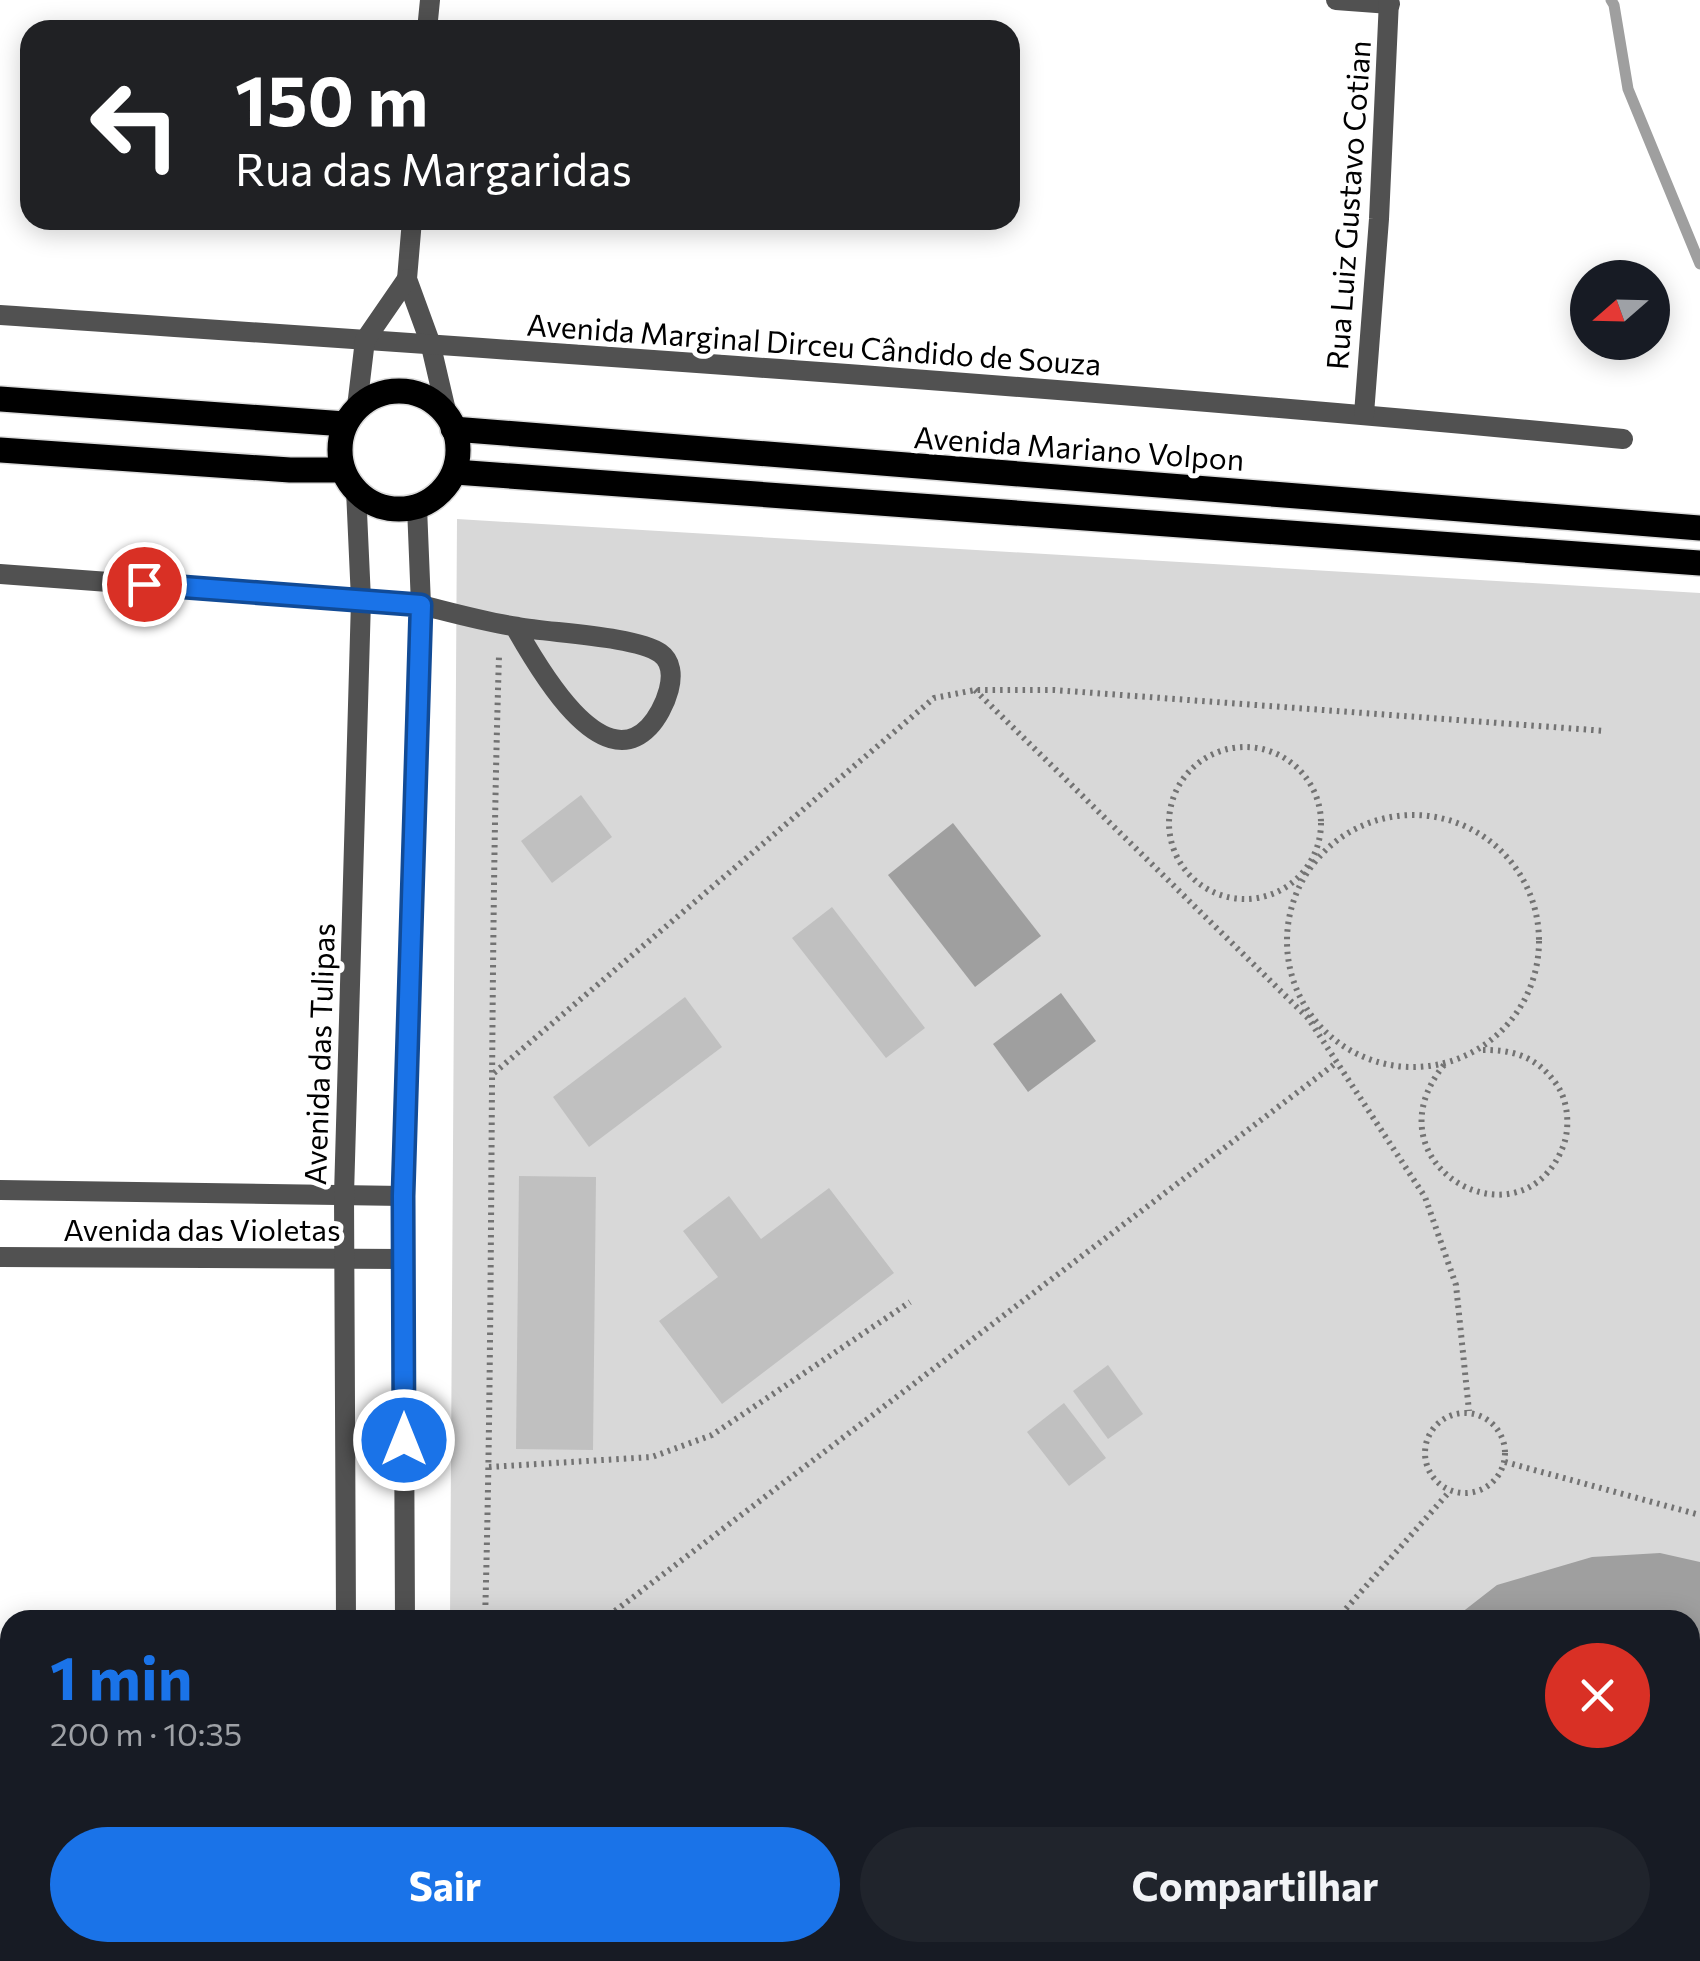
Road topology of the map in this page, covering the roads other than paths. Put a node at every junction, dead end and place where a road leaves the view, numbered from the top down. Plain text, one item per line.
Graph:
1 (1336, 0) edge
2 (1390, 2) edge
3 (411, 230) edge
4 (407, 279) junction
5 (0, 316) edge
6 (365, 340) junction
7 (430, 342) junction
8 (0, 399) edge
9 (1364, 414) junction
10 (351, 415) junction
11 (450, 422) junction
12 (1623, 439) dead end
13 (0, 450) edge
14 (455, 472) junction
15 (349, 480) junction
16 (417, 507) junction
17 (1700, 528) edge
18 (1700, 563) edge
19 (0, 574) edge
20 (361, 600) junction
21 (421, 605) junction
22 (507, 625) junction
23 (0, 1190) edge
24 (344, 1195) junction
25 (403, 1196) junction
26 (0, 1257) edge
27 (343, 1259) junction
28 (404, 1259) junction
29 (346, 1610) edge
30 (405, 1610) edge

1 - 2 street
2 - 9 street, Rua Luiz Gustavo Cotian
3 - 4 street
4 - 6 street
4 - 7 street
5 - 6 street, Avenida Marginal Dirceu Cândido de Souza
6 - 7 street, Avenida Marginal Dirceu Cândido de Souza
6 - 10 street
7 - 9 street, Avenida Marginal Dirceu Cândido de Souza
7 - 11 street
8 - 10 main road
9 - 12 street, Avenida Marginal Dirceu Cândido de Souza
10 - 11 main road
10 - 15 main road
11 - 14 main road
11 - 17 main road, Avenida Mariano Volpon
13 - 15 main road
14 - 16 main road
14 - 18 main road
15 - 16 main road
15 - 20 street, Avenida das Tulipas
16 - 21 street
19 - 20 street
20 - 21 street
20 - 24 street, Avenida das Tulipas
21 - 22 street
21 - 25 street
22 - 22 street
23 - 24 street, Avenida das Violetas
24 - 25 street, Avenida das Violetas
24 - 27 street, Avenida das Tulipas
25 - 28 street
26 - 27 street, Avenida das Violetas
27 - 28 street, Avenida das Violetas
27 - 29 street, Avenida das Tulipas
28 - 30 street

